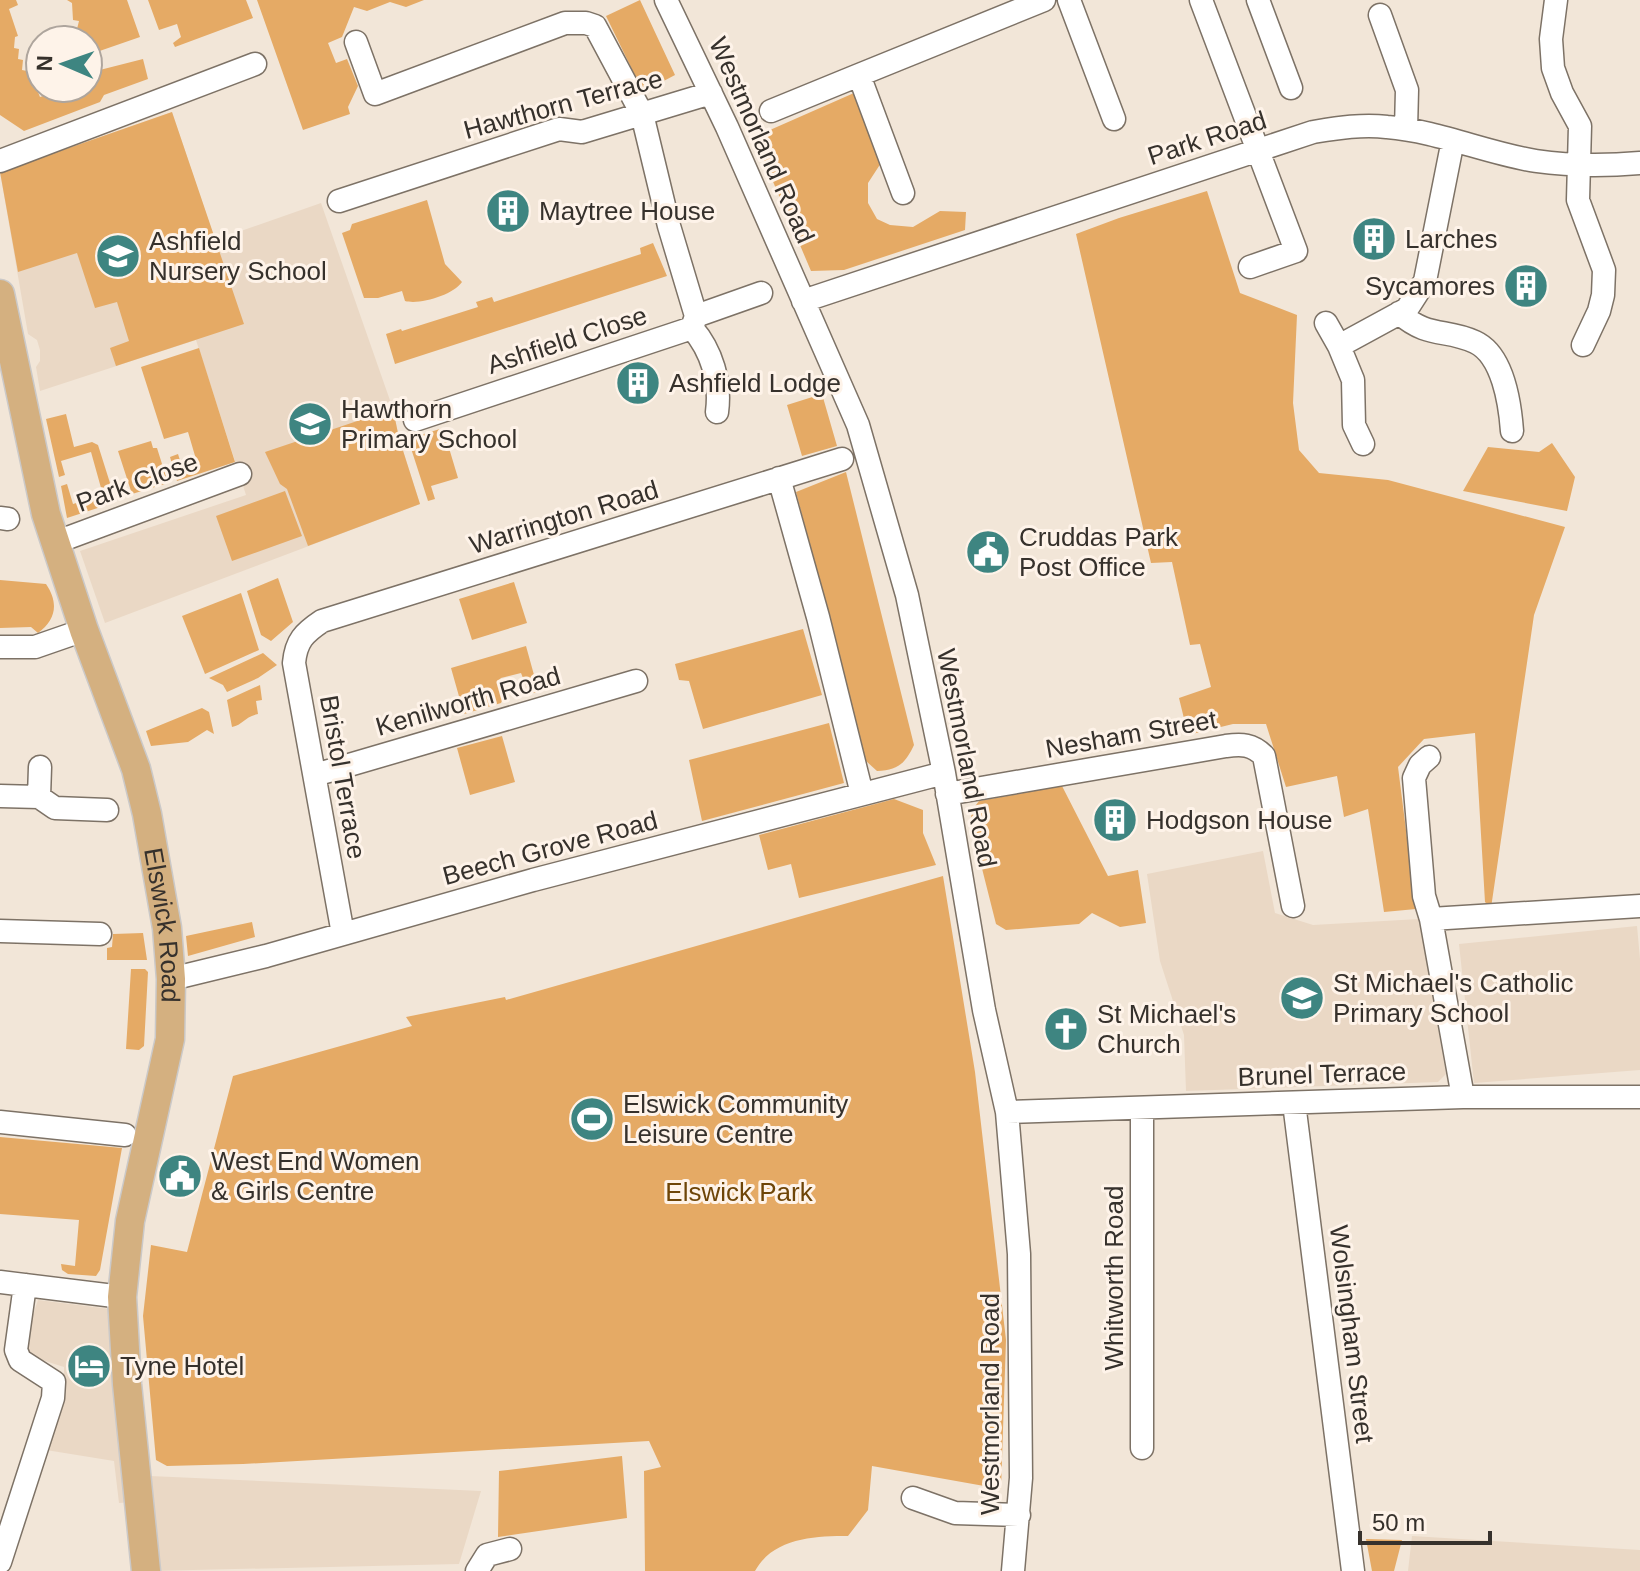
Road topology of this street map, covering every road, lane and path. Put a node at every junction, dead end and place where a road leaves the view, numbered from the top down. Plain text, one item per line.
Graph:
1 (666, 0) edge
2 (1044, 0) edge
3 (1069, 0) edge
4 (1258, 0) edge
5 (1556, 0) edge
6 (1209, 2) edge
7 (1380, 15) dead end
8 (356, 42) dead end
9 (255, 64) dead end
10 (859, 75) junction
11 (1291, 88) dead end
12 (711, 93) junction
13 (771, 111) dead end
14 (642, 114) junction
15 (1114, 119) dead end
16 (1406, 129) junction
17 (1453, 140) junction
18 (1258, 152) junction
19 (0, 161) edge
20 (1640, 163) edge
21 (1578, 166) junction
22 (903, 193) dead end
23 (339, 201) dead end
24 (1250, 267) dead end
25 (761, 293) dead end
26 (0, 294) edge
27 (803, 301) junction
28 (1399, 313) junction
29 (694, 322) junction
30 (1326, 323) dead end
31 (1583, 345) dead end
32 (1339, 346) junction
33 (717, 412) dead end
34 (415, 420) dead end
35 (1512, 431) dead end
36 (1363, 444) dead end
37 (842, 459) dead end
38 (240, 474) dead end
39 (779, 478) junction
40 (54, 543) junction
41 (84, 630) junction
42 (305, 632) joint
43 (0, 647) edge
44 (636, 681) dead end
45 (1429, 757) dead end
46 (40, 767) dead end
47 (315, 775) junction
48 (945, 783) junction
49 (862, 794) junction
50 (0, 796) edge
51 (39, 797) junction
52 (107, 810) dead end
53 (1293, 906) dead end
54 (1640, 906) edge
55 (1431, 919) junction
56 (0, 931) edge
57 (100, 934) dead end
58 (343, 934) junction
59 (171, 979) junction
60 (1463, 1097) junction
61 (1640, 1097) edge
62 (1294, 1103) junction
63 (1142, 1108) junction
64 (1007, 1112) junction
65 (0, 1122) edge
66 (125, 1135) dead end
67 (0, 1282) edge
68 (25, 1285) junction
69 (122, 1297) junction
70 (1142, 1448) dead end
71 (913, 1498) dead end
72 (1019, 1515) junction
73 (6, 1524) edge
74 (510, 1549) dead end
75 (0, 1562) edge
76 (146, 1571) edge
77 (477, 1571) edge
78 (1013, 1571) edge
79 (1353, 1571) edge

1 - 12 street, Westmorland Road
2 - 10 street
3 - 15 street
4 - 11 street
5 - 21 street
6 - 18 street
7 - 16 street
8 - 14 street
9 - 19 street
10 - 13 street
10 - 22 street
12 - 14 street, Hawthorn Terrace
12 - 27 street, Westmorland Road
14 - 23 street, Hawthorn Terrace
14 - 29 street
16 - 17 street, Park Road
16 - 18 street, Park Road
17 - 21 street, Park Road
17 - 28 street
18 - 24 street
18 - 27 street, Park Road
20 - 21 street, Park Road
21 - 31 street
25 - 29 street, Ashfield Close
26 - 40 main road, Elswick Road
27 - 48 street, Westmorland Road
28 - 32 street
28 - 35 street
29 - 33 street
29 - 34 street, Ashfield Close
30 - 32 street
32 - 36 street
37 - 39 street, Warrington Road
38 - 40 street, Park Close
39 - 42 street, Warrington Road
39 - 49 street
40 - 41 main road, Elswick Road
41 - 43 street
41 - 59 main road, Elswick Road
42 - 47 street, Bristol Terrace
44 - 47 street, Kenilworth Road
45 - 55 street
46 - 51 street
47 - 58 street, Bristol Terrace
48 - 49 street, Beech Grove Road
48 - 53 street, Nesham Street
48 - 64 street, Westmorland Road
49 - 58 street, Beech Grove Road
50 - 51 street
51 - 52 street
54 - 55 street
55 - 60 street
56 - 57 street
58 - 59 street, Beech Grove Road
59 - 69 main road, Elswick Road
60 - 61 street, Brunel Terrace
60 - 62 street, Brunel Terrace
62 - 63 street, Brunel Terrace
62 - 79 street, Wolsingham Street
63 - 64 street, Brunel Terrace
63 - 70 street, Whitworth Road
64 - 72 street, Westmorland Road
65 - 66 street
67 - 68 street
68 - 69 street
68 - 73 street
69 - 76 main road, Elswick Road
71 - 72 street
72 - 78 street, Westmorland Road
73 - 75 street
74 - 77 street

